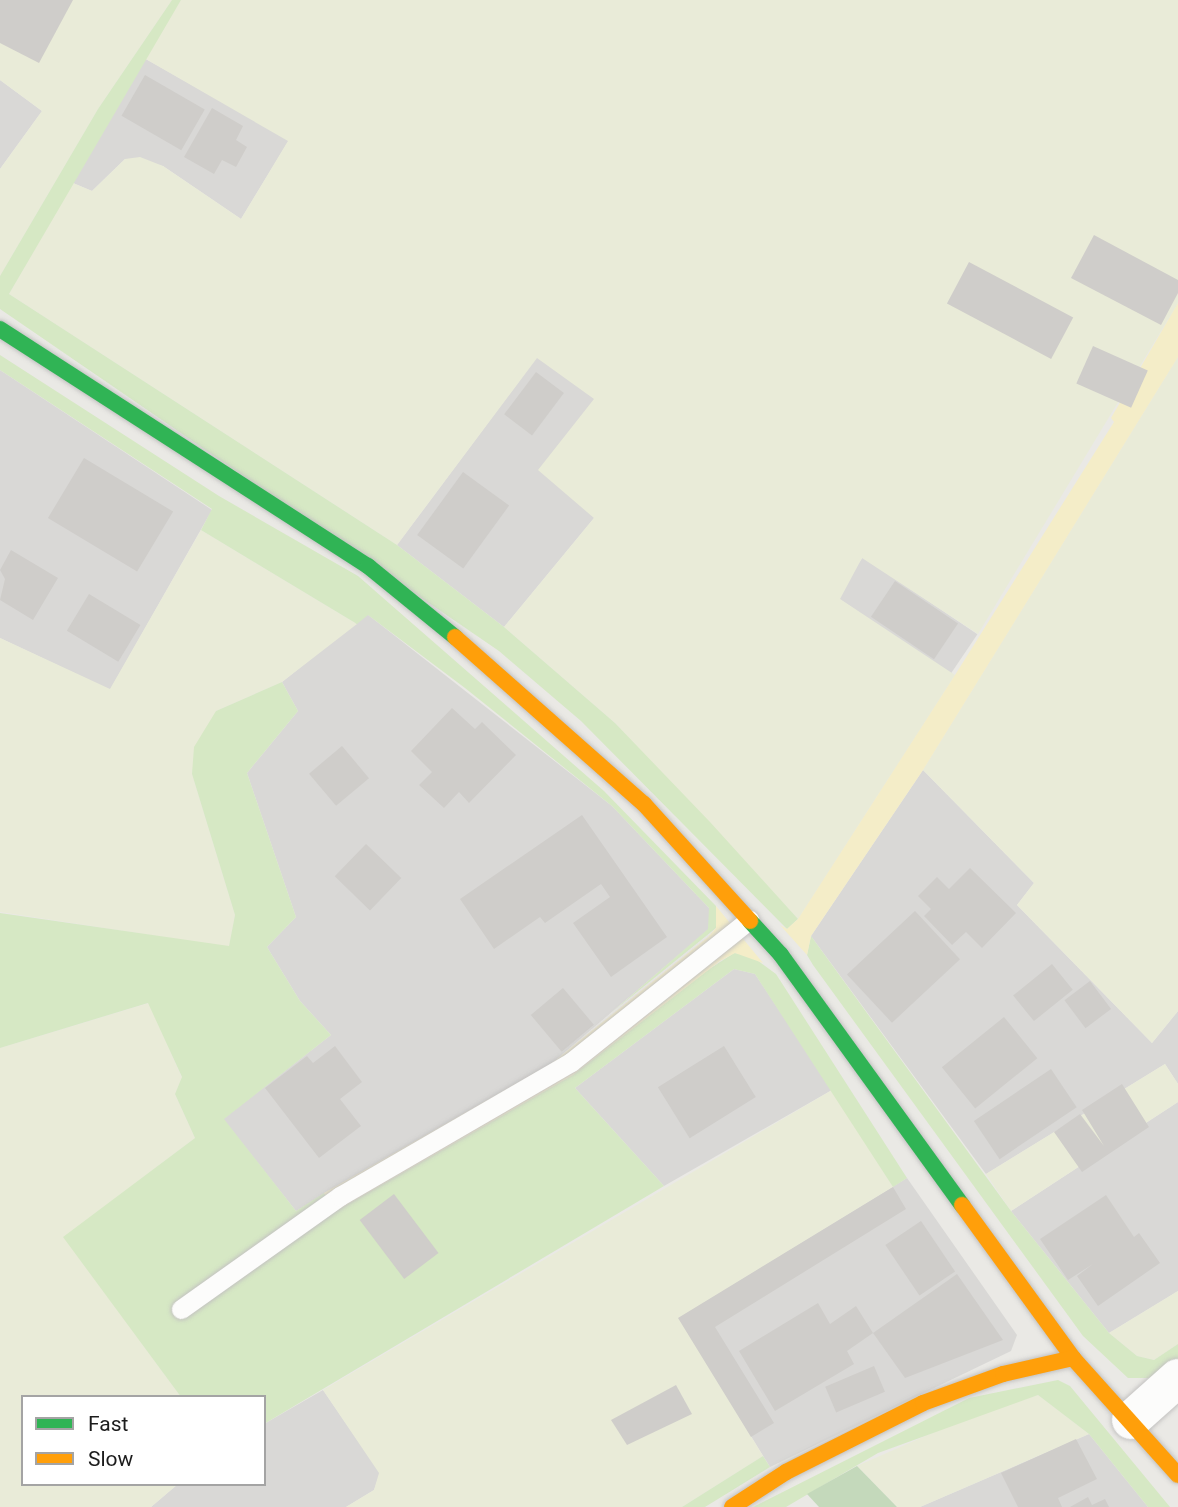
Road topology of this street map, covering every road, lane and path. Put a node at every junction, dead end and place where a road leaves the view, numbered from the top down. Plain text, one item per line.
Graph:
1 (0, 329) edge
2 (749, 920) junction
3 (181, 1310) dead end
4 (1073, 1358) junction
5 (1178, 1378) edge
6 (1131, 1420) junction
7 (1178, 1475) edge
8 (732, 1507) edge

1 - 2 street
2 - 3 lane
2 - 4 street
4 - 6 street
4 - 8 street
5 - 6 street
6 - 7 street

